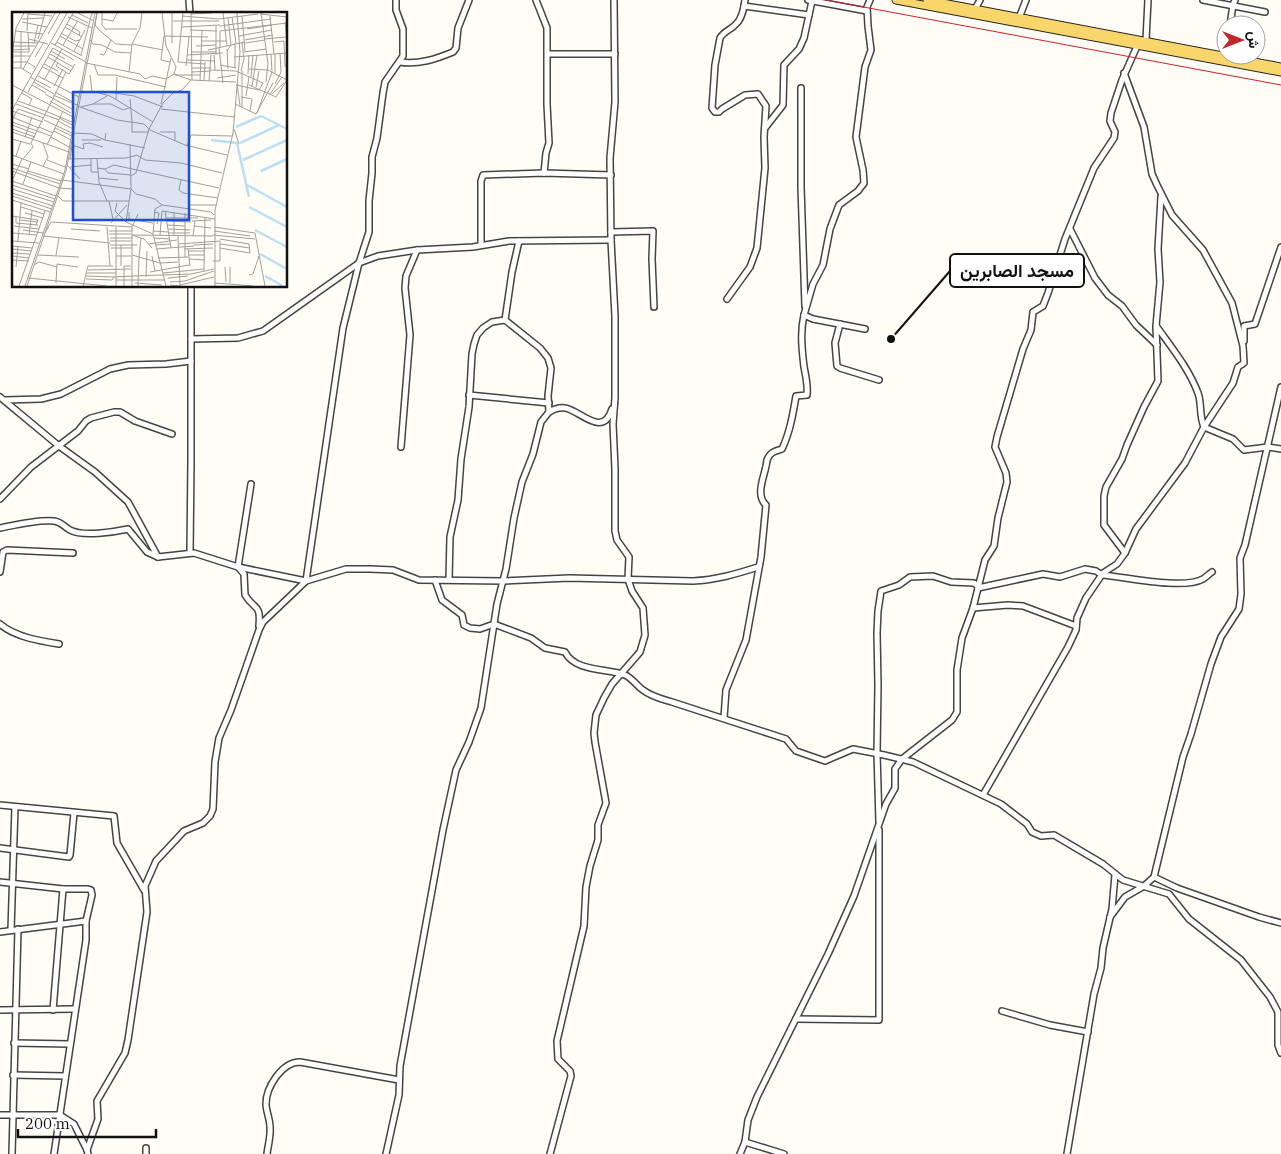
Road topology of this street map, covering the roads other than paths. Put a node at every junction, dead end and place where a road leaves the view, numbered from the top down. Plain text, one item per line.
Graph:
1 (396, 0) edge
2 (469, 0) edge
3 (536, 0) edge
4 (614, 0) edge
5 (810, 0) edge
6 (870, 0) edge
7 (896, 0) edge
8 (927, 0) edge
9 (980, 0) edge
10 (1026, 0) edge
11 (1148, 0) edge
12 (1203, 0) edge
13 (940, 1) edge
14 (745, 3) edge
15 (1234, 3) edge
16 (975, 9) junction
17 (868, 11) junction
18 (1265, 12) dead end
19 (809, 15) junction
20 (1019, 18) junction
21 (1141, 42) junction
22 (548, 54) junction
23 (615, 54) junction
24 (1216, 54) edge
25 (400, 62) junction
26 (1266, 64) edge
27 (1281, 67) edge
28 (1281, 72) edge
29 (1124, 73) junction
30 (802, 88) dead end
31 (765, 128) junction
32 (544, 173) junction
33 (611, 175) junction
34 (1160, 194) junction
35 (1070, 229) junction
36 (611, 232) junction
37 (611, 240) junction
38 (519, 241) junction
39 (482, 245) junction
40 (1281, 247) edge
41 (417, 250) junction
42 (359, 263) junction
43 (191, 288) edge
44 (727, 299) dead end
45 (654, 307) dead end
46 (805, 313) junction
47 (505, 320) junction
48 (840, 324) junction
49 (1156, 326) junction
50 (866, 330) dead end
51 (191, 339) junction
52 (1157, 346) junction
53 (1243, 346) junction
54 (191, 360) junction
55 (879, 380) dead end
56 (1281, 387) edge
57 (469, 395) junction
58 (615, 398) junction
59 (3, 399) edge
60 (549, 403) junction
61 (549, 412) junction
62 (1204, 427) junction
63 (172, 434) dead end
64 (59, 446) junction
65 (1268, 447) junction
66 (401, 448) dead end
67 (1281, 449) edge
68 (250, 484) dead end
69 (0, 499) edge
70 (0, 528) edge
71 (74, 553) dead end
72 (1125, 553) junction
73 (190, 554) junction
74 (158, 557) junction
75 (238, 567) junction
76 (758, 567) junction
77 (0, 572) edge
78 (1212, 572) dead end
79 (1102, 575) junction
80 (628, 579) junction
81 (435, 580) junction
82 (449, 580) junction
83 (503, 580) junction
84 (306, 581) junction
85 (978, 587) junction
86 (973, 608) junction
87 (0, 624) edge
88 (494, 624) junction
89 (1076, 626) junction
90 (259, 630) junction
91 (59, 644) dead end
92 (621, 674) junction
93 (724, 718) junction
94 (877, 753) junction
95 (902, 759) junction
96 (983, 795) junction
97 (0, 805) edge
98 (16, 807) junction
99 (74, 813) junction
100 (879, 825) junction
101 (0, 848) edge
102 (14, 850) junction
103 (1115, 875) junction
104 (1154, 877) junction
105 (0, 882) edge
106 (13, 883) junction
107 (1144, 886) junction
108 (63, 889) junction
109 (145, 892) junction
110 (1110, 916) junction
111 (86, 921) junction
112 (1281, 923) edge
113 (60, 924) junction
114 (18, 929) junction
115 (10, 930) junction
116 (0, 932) edge
117 (74, 1009) junction
118 (0, 1010) edge
119 (15, 1010) junction
120 (53, 1010) junction
121 (1002, 1011) dead end
122 (796, 1019) junction
123 (1088, 1032) junction
124 (14, 1042) junction
125 (70, 1044) junction
126 (1281, 1053) edge
127 (13, 1075) junction
128 (65, 1076) junction
129 (399, 1080) junction
130 (0, 1115) edge
131 (14, 1115) junction
132 (60, 1115) junction
133 (745, 1142) junction
134 (88, 1152) edge
135 (12, 1154) edge
136 (54, 1154) edge
137 (267, 1154) edge
138 (386, 1154) edge
139 (550, 1154) edge
140 (740, 1154) edge
141 (784, 1154) edge
142 (1067, 1154) edge

1 - 25 street
2 - 25 street
3 - 22 street
4 - 23 street
5 - 17 street
5 - 19 street
6 - 17 street
7 - 21 main road
8 - 13 main road
9 - 16 street
10 - 20 street
11 - 21 street
12 - 15 street
13 - 16 main road
14 - 19 street
14 - 31 street
15 - 18 street
16 - 20 main road
17 - 46 street
19 - 31 street
20 - 21 main road
21 - 24 main road
21 - 28 main road
21 - 29 street
22 - 23 street
22 - 32 street
23 - 33 street
25 - 42 street
26 - 27 main road
29 - 34 street
29 - 35 street
30 - 46 street
31 - 44 street
32 - 33 street
32 - 39 street
33 - 36 street
34 - 49 street
34 - 53 street
35 - 52 street
35 - 85 street
36 - 37 street
36 - 45 street
37 - 38 street
37 - 58 street
38 - 39 street
38 - 47 street
39 - 41 street
40 - 53 street
41 - 42 street
41 - 66 street
42 - 51 street
42 - 84 street
43 - 51 street
46 - 48 street
46 - 76 street
47 - 57 street
47 - 60 street
48 - 50 street
48 - 55 street
49 - 52 street
49 - 62 street
51 - 54 street
52 - 72 street
53 - 62 street
54 - 59 street
54 - 73 street
56 - 65 street
57 - 60 street
57 - 82 street
58 - 61 street
58 - 80 street
59 - 64 street
60 - 61 street
61 - 83 street
62 - 65 street
62 - 72 street
63 - 64 street
64 - 69 street
64 - 74 street
65 - 67 street
65 - 104 street
68 - 75 street
70 - 74 street
71 - 77 street
72 - 79 street
73 - 74 street
73 - 75 street
75 - 84 street
75 - 90 street
76 - 80 street
76 - 93 street
78 - 79 street
79 - 85 street
79 - 89 street
80 - 83 street
80 - 92 street
81 - 82 street
81 - 84 street
81 - 88 street
82 - 83 street
83 - 88 street
84 - 90 street
85 - 86 street
85 - 94 street
86 - 89 street
86 - 95 street
87 - 91 street
88 - 92 street
88 - 129 street
89 - 96 street
90 - 109 street
92 - 93 street
92 - 139 street
93 - 94 street
94 - 95 street
94 - 100 street
95 - 96 street
95 - 100 street
96 - 103 street
97 - 98 street
98 - 99 street
98 - 102 street
99 - 102 street
99 - 109 street
100 - 122 street
100 - 122 street
101 - 102 street
102 - 106 street
103 - 107 street
103 - 110 street
104 - 107 street
104 - 112 street
105 - 106 street
106 - 108 street
106 - 115 street
107 - 110 street
107 - 126 street
108 - 111 street
108 - 113 street
109 - 134 street
110 - 123 street
111 - 113 street
111 - 117 street
113 - 114 street
113 - 120 street
114 - 115 street
114 - 119 street
115 - 116 street
117 - 120 street
117 - 125 street
118 - 119 street
119 - 120 street
119 - 124 street
121 - 123 street
122 - 133 street
123 - 142 street
124 - 125 street
124 - 127 street
125 - 128 street
127 - 128 street
127 - 131 street
128 - 132 street
129 - 137 street
129 - 138 street
130 - 131 street
131 - 132 street
131 - 135 street
132 - 134 street
132 - 136 street
133 - 140 street
133 - 141 street

